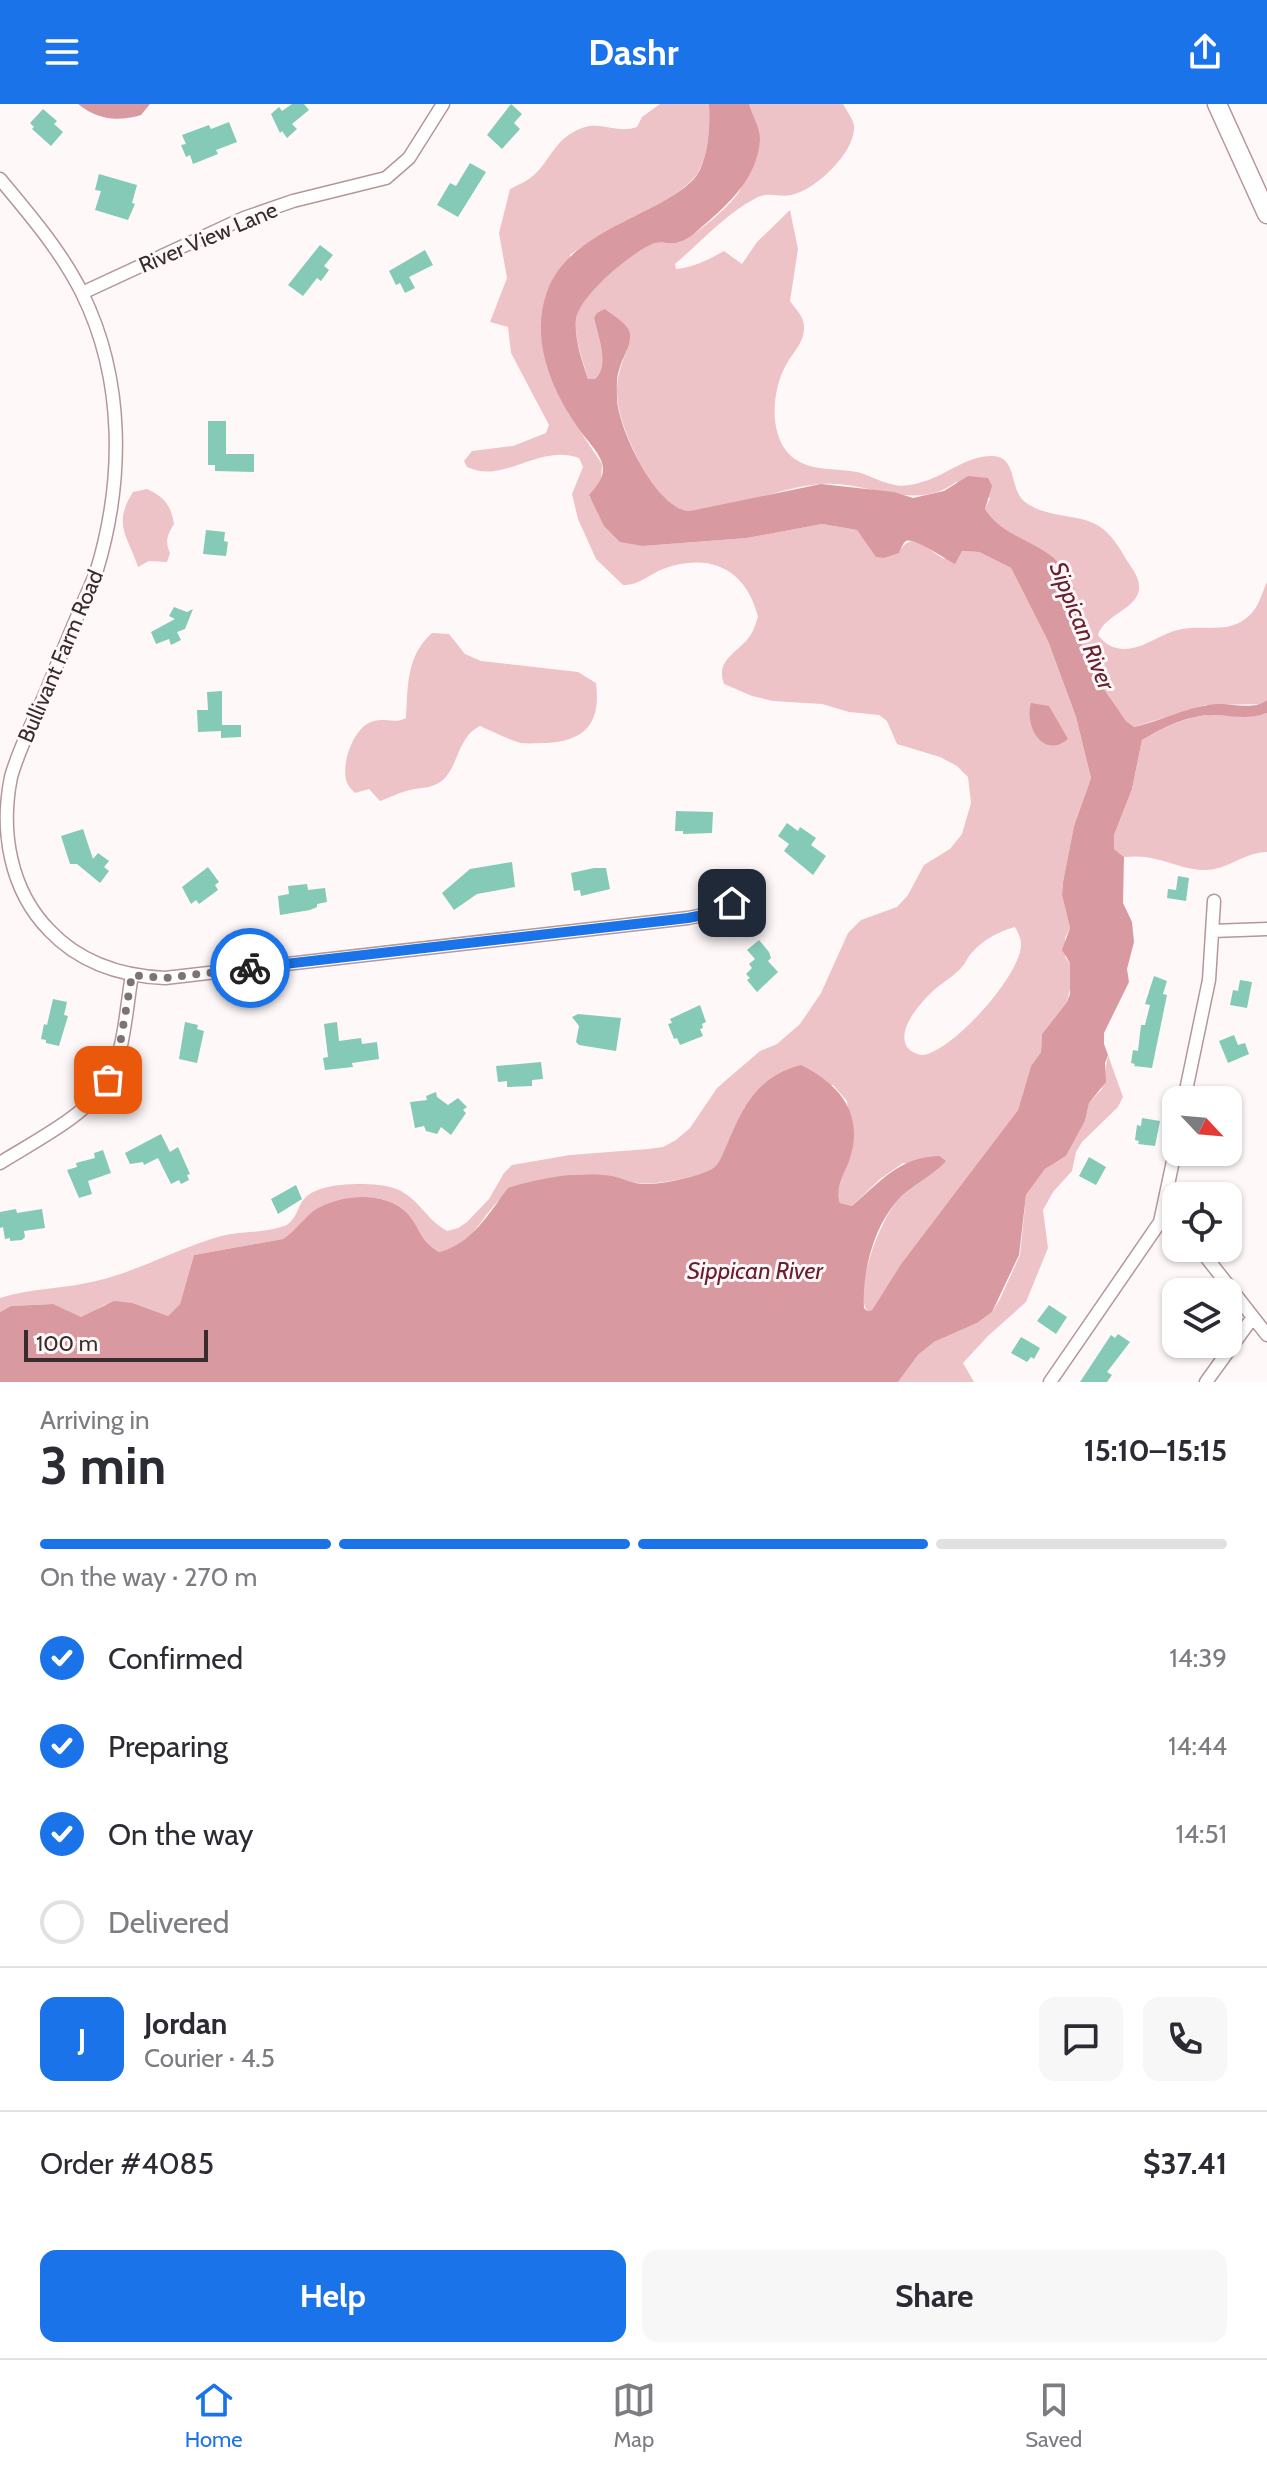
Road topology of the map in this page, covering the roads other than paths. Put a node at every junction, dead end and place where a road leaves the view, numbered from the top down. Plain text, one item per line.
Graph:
1 (443, 104) edge
2 (1217, 104) edge
3 (0, 179) edge
4 (1267, 214) edge
5 (82, 293) junction
6 (6, 773) edge
7 (1214, 901) dead end
8 (732, 903) dead end
9 (1267, 929) edge
10 (1212, 931) junction
11 (132, 975) junction
12 (1187, 1086) edge
13 (0, 1163) edge
14 (1162, 1213) edge
15 (1210, 1262) edge
16 (1253, 1317) junction
17 (1267, 1335) edge
18 (1050, 1382) edge
19 (1206, 1382) edge

1 - 5 street, River View Lane
2 - 4 highway
3 - 5 street, Bullivant Farm Road
5 - 6 street, Bullivant Farm Road
6 - 11 street, Bullivant Farm Road
7 - 10 street
8 - 11 street, Bullivant Farm Road
9 - 10 street
10 - 12 street
11 - 13 street
14 - 18 street
15 - 16 street
16 - 17 street
16 - 19 street

